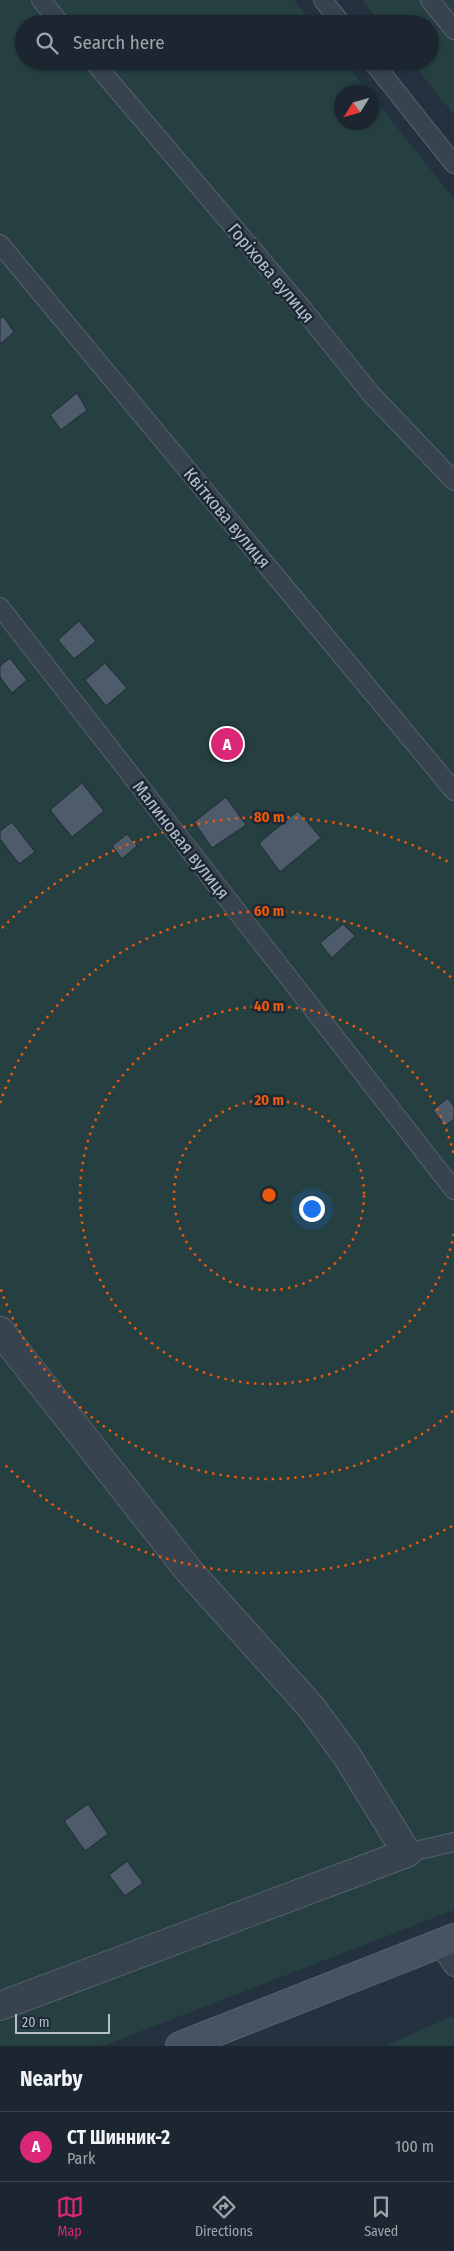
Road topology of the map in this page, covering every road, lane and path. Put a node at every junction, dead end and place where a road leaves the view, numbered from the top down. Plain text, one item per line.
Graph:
1 (41, 0) edge
2 (323, 0) edge
3 (430, 0) edge
4 (54, 15) edge
5 (335, 15) edge
6 (454, 30) edge
7 (101, 70) edge
8 (379, 70) edge
9 (454, 164) edge
10 (0, 244) edge
11 (454, 481) edge
12 (0, 607) edge
13 (454, 791) edge
14 (454, 1190) edge
15 (0, 1331) edge
16 (454, 1842) edge
17 (408, 1853) junction
18 (446, 1941) edge
19 (454, 1967) edge
20 (0, 2006) edge
21 (180, 2046) edge

1 - 4 lane
2 - 5 lane
3 - 6 lane
7 - 11 lane, Горіхова вулиця
8 - 9 lane
10 - 13 lane, Квіткова вулиця
12 - 14 lane, Малиновая вулиця
15 - 17 street
16 - 17 lane
17 - 20 street
18 - 19 lane
18 - 21 main road

